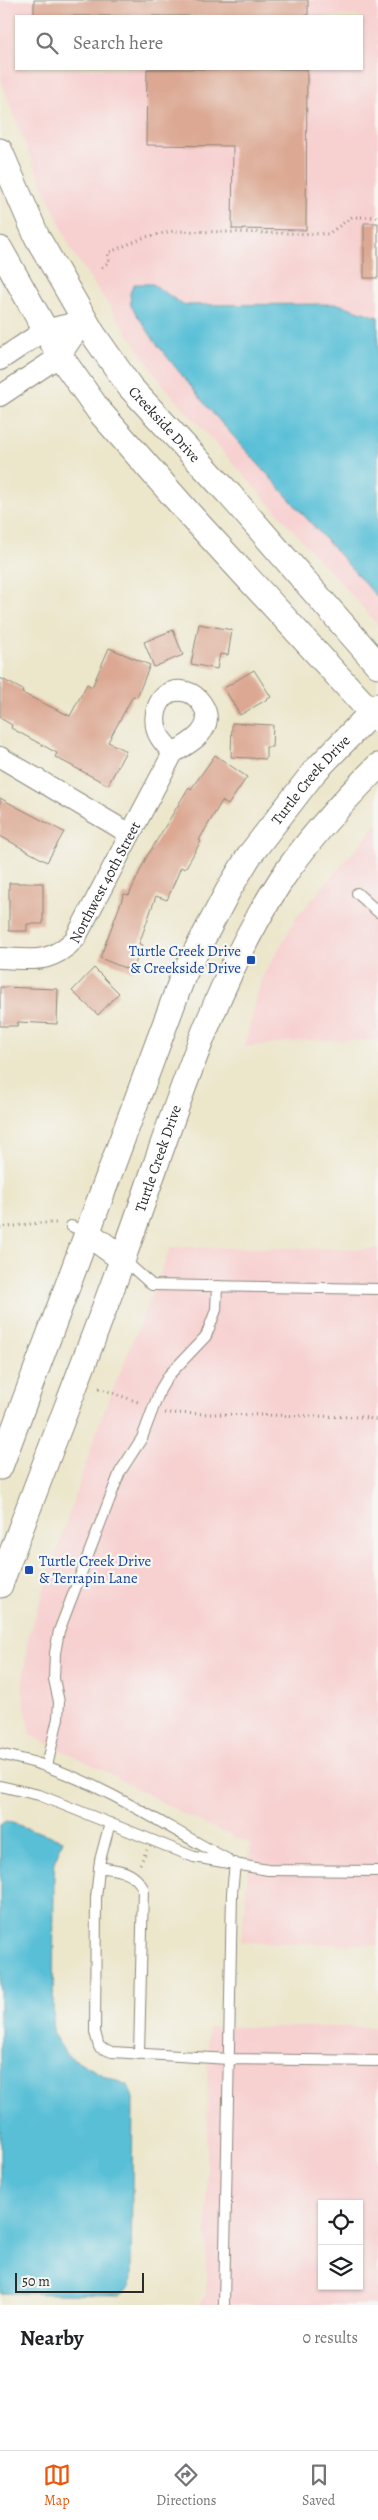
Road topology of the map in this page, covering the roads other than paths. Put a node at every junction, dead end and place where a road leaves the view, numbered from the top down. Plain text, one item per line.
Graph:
1 (0, 151) edge
2 (0, 249) edge
3 (85, 320) junction
4 (45, 330) junction
5 (60, 356) junction
6 (0, 360) edge
7 (1, 394) edge
8 (378, 665) edge
9 (376, 713) edge
10 (173, 753) dead end
11 (0, 757) edge
12 (378, 766) edge
13 (130, 834) junction
14 (357, 893) dead end
15 (378, 912) edge
16 (0, 958) edge
17 (79, 1229) junction
18 (123, 1259) junction
19 (218, 1286) junction
20 (378, 1290) edge
21 (0, 1468) edge
22 (0, 1584) edge
23 (0, 1754) edge
24 (47, 1766) junction
25 (0, 1786) edge
26 (110, 1823) junction
27 (235, 1863) junction
28 (99, 1867) junction
29 (378, 1871) edge
30 (139, 2054) junction
31 (229, 2059) junction
32 (378, 2062) edge
33 (224, 2305) edge

1 - 3 street, Creekside Drive
2 - 4 street
3 - 4 street
3 - 5 street
3 - 8 street, Creekside Drive
4 - 5 street
4 - 6 street
5 - 7 street
5 - 9 street
9 - 17 street, Turtle Creek Drive
10 - 13 street, Northwest 40th Street
11 - 13 street
12 - 18 street, Turtle Creek Drive
13 - 16 street, Northwest 40th Street
14 - 15 lane
17 - 18 street
17 - 21 street, Turtle Creek Drive
18 - 19 lane
18 - 22 street, Turtle Creek Drive
19 - 20 lane
19 - 24 lane
23 - 24 lane
24 - 27 lane
25 - 26 lane
26 - 27 lane
26 - 28 lane
27 - 29 lane
27 - 31 lane
28 - 30 lane
28 - 30 lane
30 - 31 lane
31 - 32 lane
31 - 33 lane

